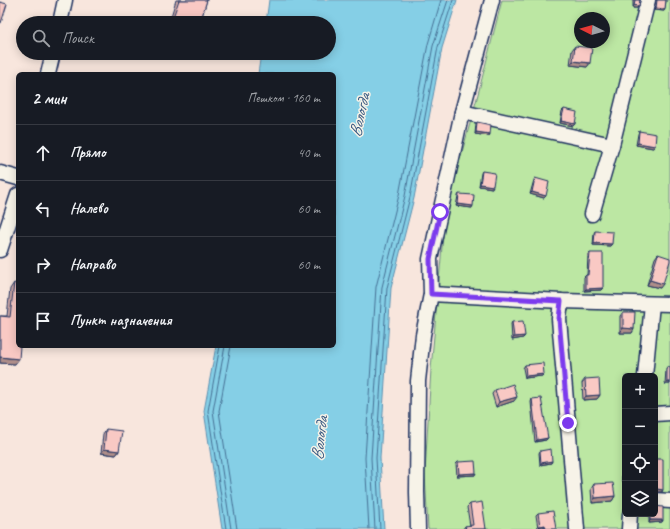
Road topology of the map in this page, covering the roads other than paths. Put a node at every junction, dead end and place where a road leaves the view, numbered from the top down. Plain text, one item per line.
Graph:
1 (65, 0) edge
2 (492, 0) edge
3 (648, 0) edge
4 (62, 16) edge
5 (51, 60) edge
6 (48, 72) edge
7 (462, 112) junction
8 (612, 145) junction
9 (0, 173) edge
10 (16, 177) edge
11 (16, 201) edge
12 (592, 214) dead end
13 (0, 250) edge
14 (431, 294) junction
15 (561, 301) junction
16 (652, 304) junction
17 (670, 304) edge
18 (645, 373) edge
19 (670, 413) edge
20 (658, 414) edge
21 (658, 500) edge
22 (670, 501) edge
23 (630, 517) edge
24 (418, 529) edge
25 (577, 529) edge
26 (629, 529) edge

1 - 4 street
2 - 7 street
3 - 8 street
5 - 6 street
7 - 8 street
7 - 14 street
8 - 12 street
9 - 10 street
11 - 13 street
14 - 15 street
14 - 24 street
15 - 16 street
15 - 25 street
16 - 17 street
16 - 18 street
19 - 20 street
21 - 22 street
23 - 26 street

